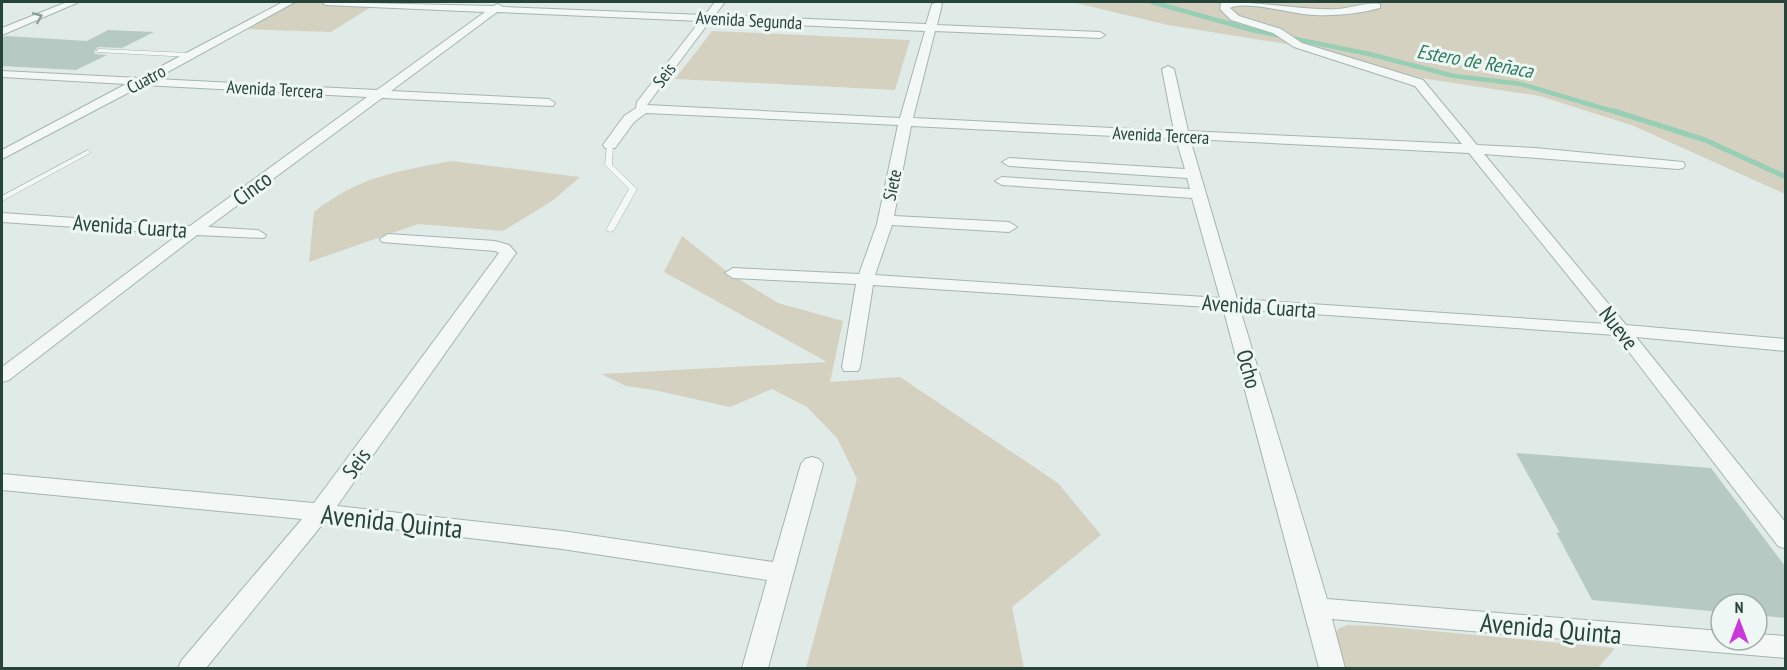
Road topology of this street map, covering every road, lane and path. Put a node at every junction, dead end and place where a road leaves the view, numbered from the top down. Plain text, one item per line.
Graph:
1 (74, 2) edge
2 (290, 2) edge
3 (326, 2) edge
4 (720, 2) edge
5 (937, 4) dead end
6 (500, 5) edge
7 (1376, 6) dead end
8 (707, 18) junction
9 (931, 28) junction
10 (2, 32) edge
11 (1100, 35) dead end
12 (99, 51) dead end
13 (190, 55) junction
14 (1168, 69) dead end
15 (2, 74) edge
16 (140, 81) junction
17 (381, 94) junction
18 (549, 103) dead end
19 (643, 109) junction
20 (905, 123) junction
21 (1182, 136) junction
22 (610, 145) joint
23 (1476, 150) junction
24 (88, 152) dead end
25 (2, 156) edge
26 (1009, 162) dead end
27 (1678, 165) dead end
28 (1194, 174) junction
29 (1002, 182) dead end
30 (1200, 194) junction
31 (2, 200) edge
32 (2, 217) edge
33 (884, 220) junction
34 (1009, 227) dead end
35 (194, 230) junction
36 (610, 230) dead end
37 (258, 235) dead end
38 (388, 239) dead end
39 (732, 273) dead end
40 (865, 279) junction
41 (1231, 304) junction
42 (1621, 330) junction
43 (1785, 345) edge
44 (851, 366) dead end
45 (2, 376) edge
46 (812, 465) dead end
47 (2, 482) edge
48 (320, 512) junction
49 (1785, 540) edge
50 (781, 573) junction
51 (1317, 608) junction
52 (1785, 647) edge
53 (191, 669) edge
54 (755, 669) edge
55 (1332, 669) edge

10 -> 1 street
2 - 13 street, Cuatro
3 - 6 street, Avenida Segunda
4 - 8 street, Seis
5 - 9 street, Siete
6 - 8 street, Avenida Segunda
6 - 17 street, Cinco
7 - 23 street, Nueve
8 - 9 street, Avenida Segunda
8 - 19 street, Seis
9 - 11 street, Avenida Segunda
9 - 20 street, Siete
12 - 13 lane
13 - 16 street, Cuatro
14 - 21 street, Ocho
15 - 16 street, Avenida Tercera
16 - 17 street, Avenida Tercera
16 - 25 street, Cuatro
17 - 18 street, Avenida Tercera
17 - 35 street, Cinco
19 - 20 street, Avenida Tercera
19 - 22 street, Seis
20 - 21 street, Avenida Tercera
20 - 33 street, Siete
21 - 23 street, Avenida Tercera
21 - 28 street, Ocho
22 - 36 lane
23 - 27 street, Avenida Tercera
23 - 42 street, Nueve
24 - 31 lane
26 - 28 street
28 - 30 street, Ocho
29 - 30 street
30 - 41 street, Ocho
32 - 35 street, Avenida Cuarta
33 - 34 street
33 - 40 street, Siete
35 - 37 street, Avenida Cuarta
35 - 45 street, Cinco
38 - 48 street, Seis
39 - 40 street, Avenida Cuarta
40 - 41 street, Avenida Cuarta
40 - 44 street, Siete
41 - 42 street, Avenida Cuarta
41 - 51 street, Ocho
42 - 43 street, Avenida Cuarta
42 - 49 street, Nueve
46 - 50 street
47 - 48 street, Avenida Quinta
48 - 50 street, Avenida Quinta
48 - 53 street, Seis
50 - 54 street
51 - 52 street, Avenida Quinta
51 - 55 street, Ocho

